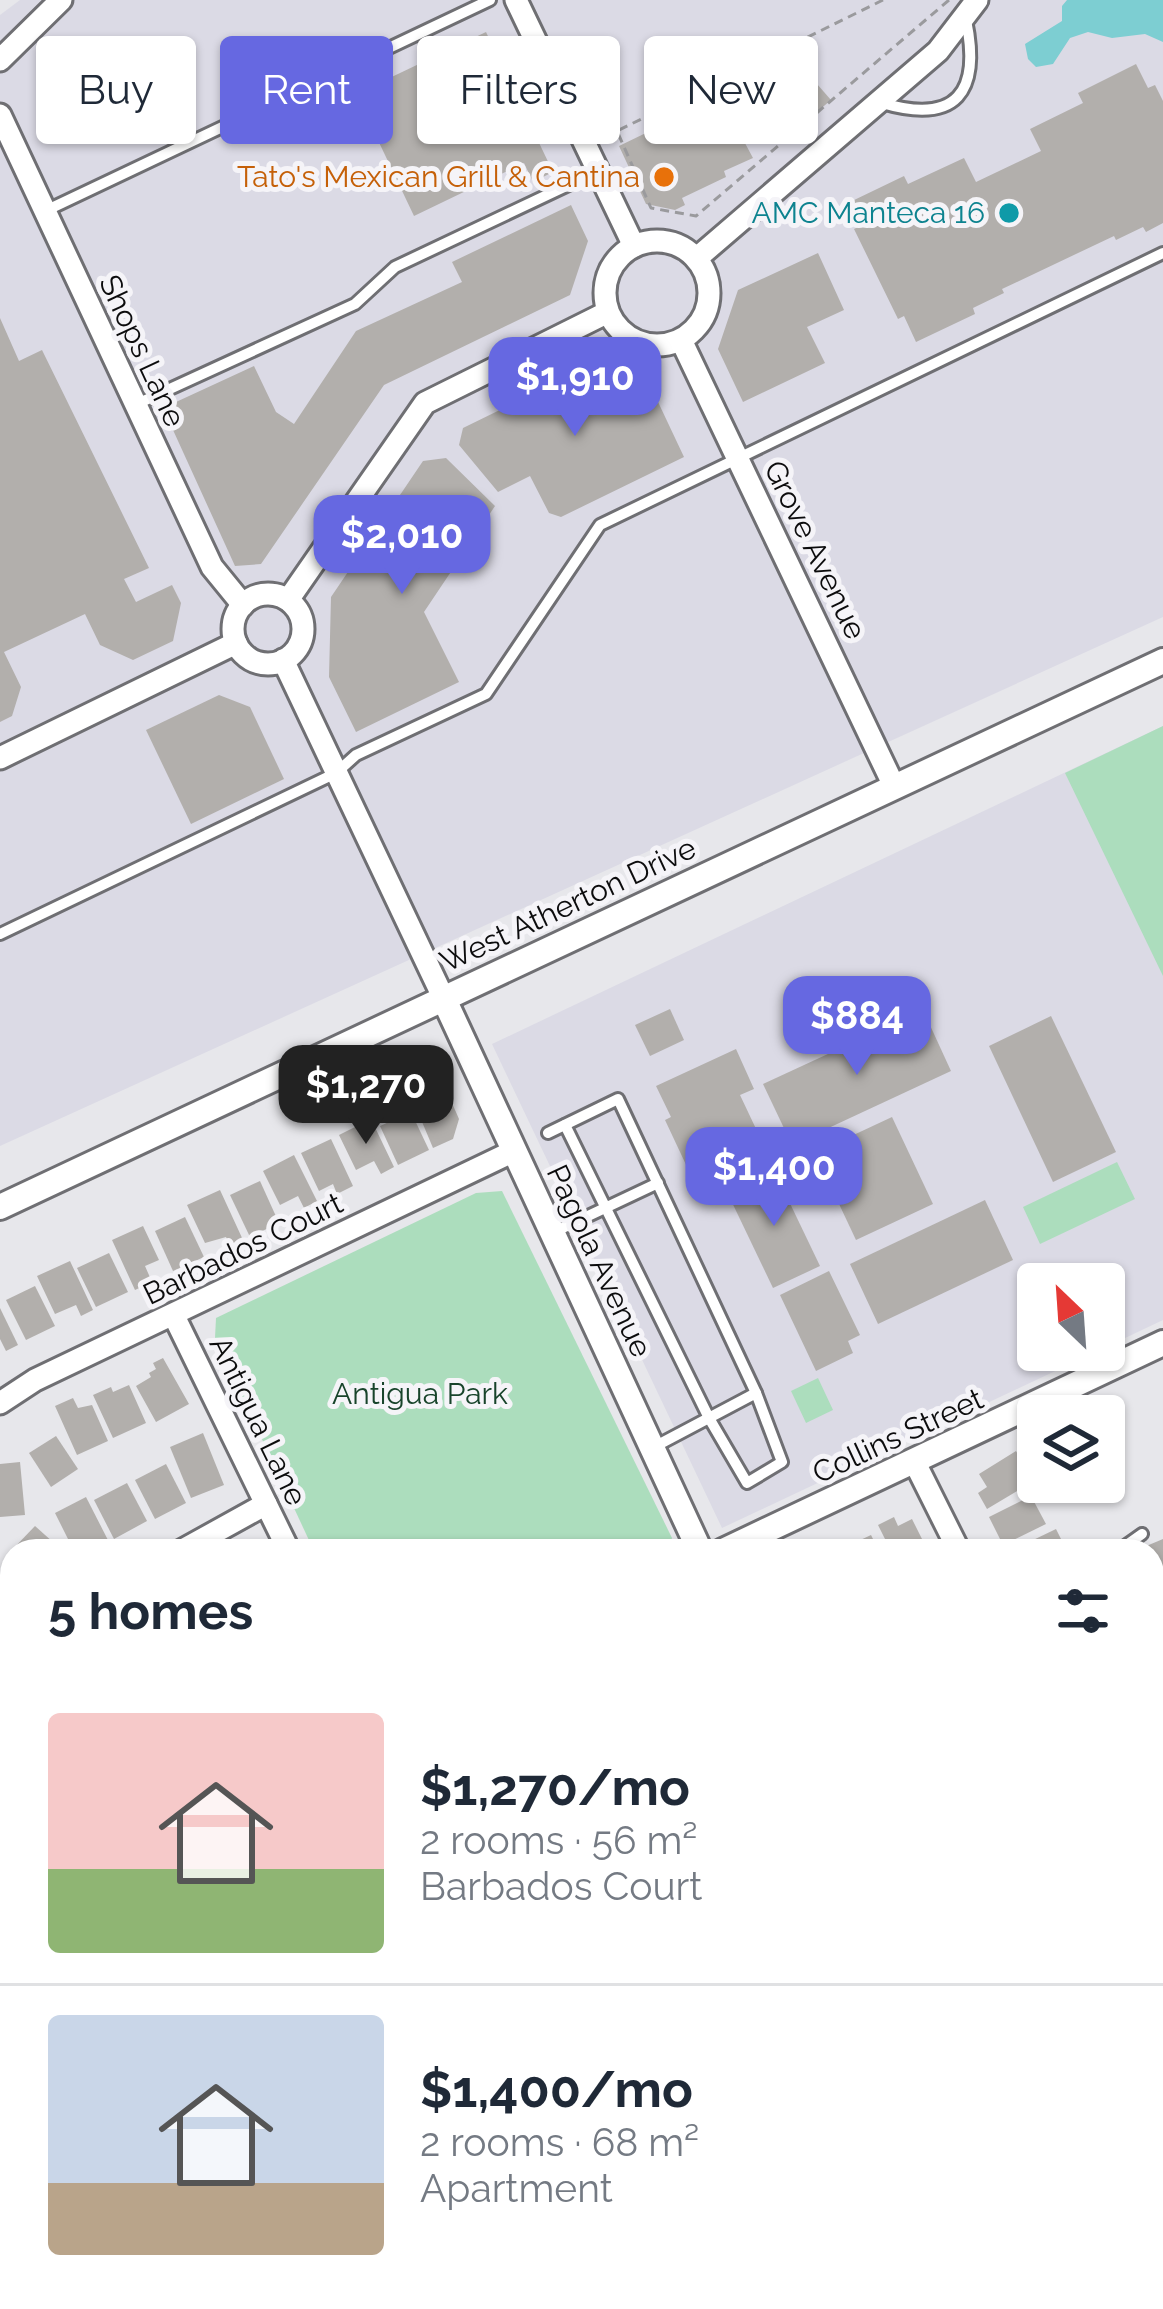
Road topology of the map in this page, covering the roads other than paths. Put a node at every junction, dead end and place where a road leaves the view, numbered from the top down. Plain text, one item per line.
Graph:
1 (61, 0) edge
2 (490, 0) edge
3 (516, 0) edge
4 (964, 5) edge
5 (0, 60) edge
6 (879, 102) junction
7 (0, 115) edge
8 (598, 171) junction
9 (43, 212) junction
10 (634, 246) junction
11 (1163, 253) edge
12 (697, 258) junction
13 (608, 312) junction
14 (681, 340) junction
15 (135, 406) junction
16 (737, 457) junction
17 (288, 601) junction
18 (243, 604) junction
19 (236, 643) junction
20 (283, 660) junction
21 (1163, 661) edge
22 (0, 758) edge
23 (336, 773) junction
24 (894, 786) junction
25 (0, 934) edge
26 (442, 997) junction
27 (565, 1125) junction
28 (548, 1133) dead end
29 (514, 1151) junction
30 (658, 1183) junction
31 (0, 1207) edge
32 (606, 1208) junction
33 (552, 1233) junction
34 (174, 1316) junction
35 (1163, 1343) edge
36 (756, 1393) junction
37 (0, 1403) edge
38 (709, 1418) junction
39 (652, 1448) junction
40 (914, 1461) junction
41 (266, 1504) junction
42 (1142, 1534) dead end
43 (203, 1539) edge
44 (283, 1539) edge
45 (694, 1539) edge
46 (748, 1539) edge
47 (953, 1539) edge
48 (1135, 1539) edge

1 - 5 street
2 - 9 lane
3 - 8 street
4 - 6 street
4 - 6 lane
6 - 12 street
7 - 9 street, Shops Lane
8 - 10 street
8 - 15 lane
9 - 15 street, Shops Lane
10 - 12 street
10 - 13 street
11 - 16 lane
12 - 14 street
13 - 14 street
13 - 17 street
14 - 16 street, Grove Avenue
15 - 18 street, Shops Lane
16 - 23 lane
16 - 24 street, Grove Avenue
17 - 18 street
17 - 20 street
18 - 19 street
19 - 20 street
19 - 22 street
20 - 23 street
21 - 24 street, West Atherton Drive
23 - 25 lane
23 - 26 street
24 - 26 street, West Atherton Drive
26 - 29 street, Pagola Avenue
26 - 31 street, West Atherton Drive
27 - 28 lane
27 - 30 lane
27 - 32 lane
29 - 33 street, Pagola Avenue
29 - 34 street, Barbados Court
30 - 32 lane
30 - 36 lane
32 - 33 lane
32 - 38 lane
33 - 39 street, Pagola Avenue
34 - 37 street, Barbados Court
34 - 41 street, Antigua Lane
35 - 40 street, Collins Street
36 - 38 lane
36 - 38 lane
38 - 39 lane
39 - 45 street, Pagola Avenue
40 - 46 street, Collins Street
40 - 47 street
41 - 43 street
41 - 44 street, Antigua Lane
42 - 48 lane

